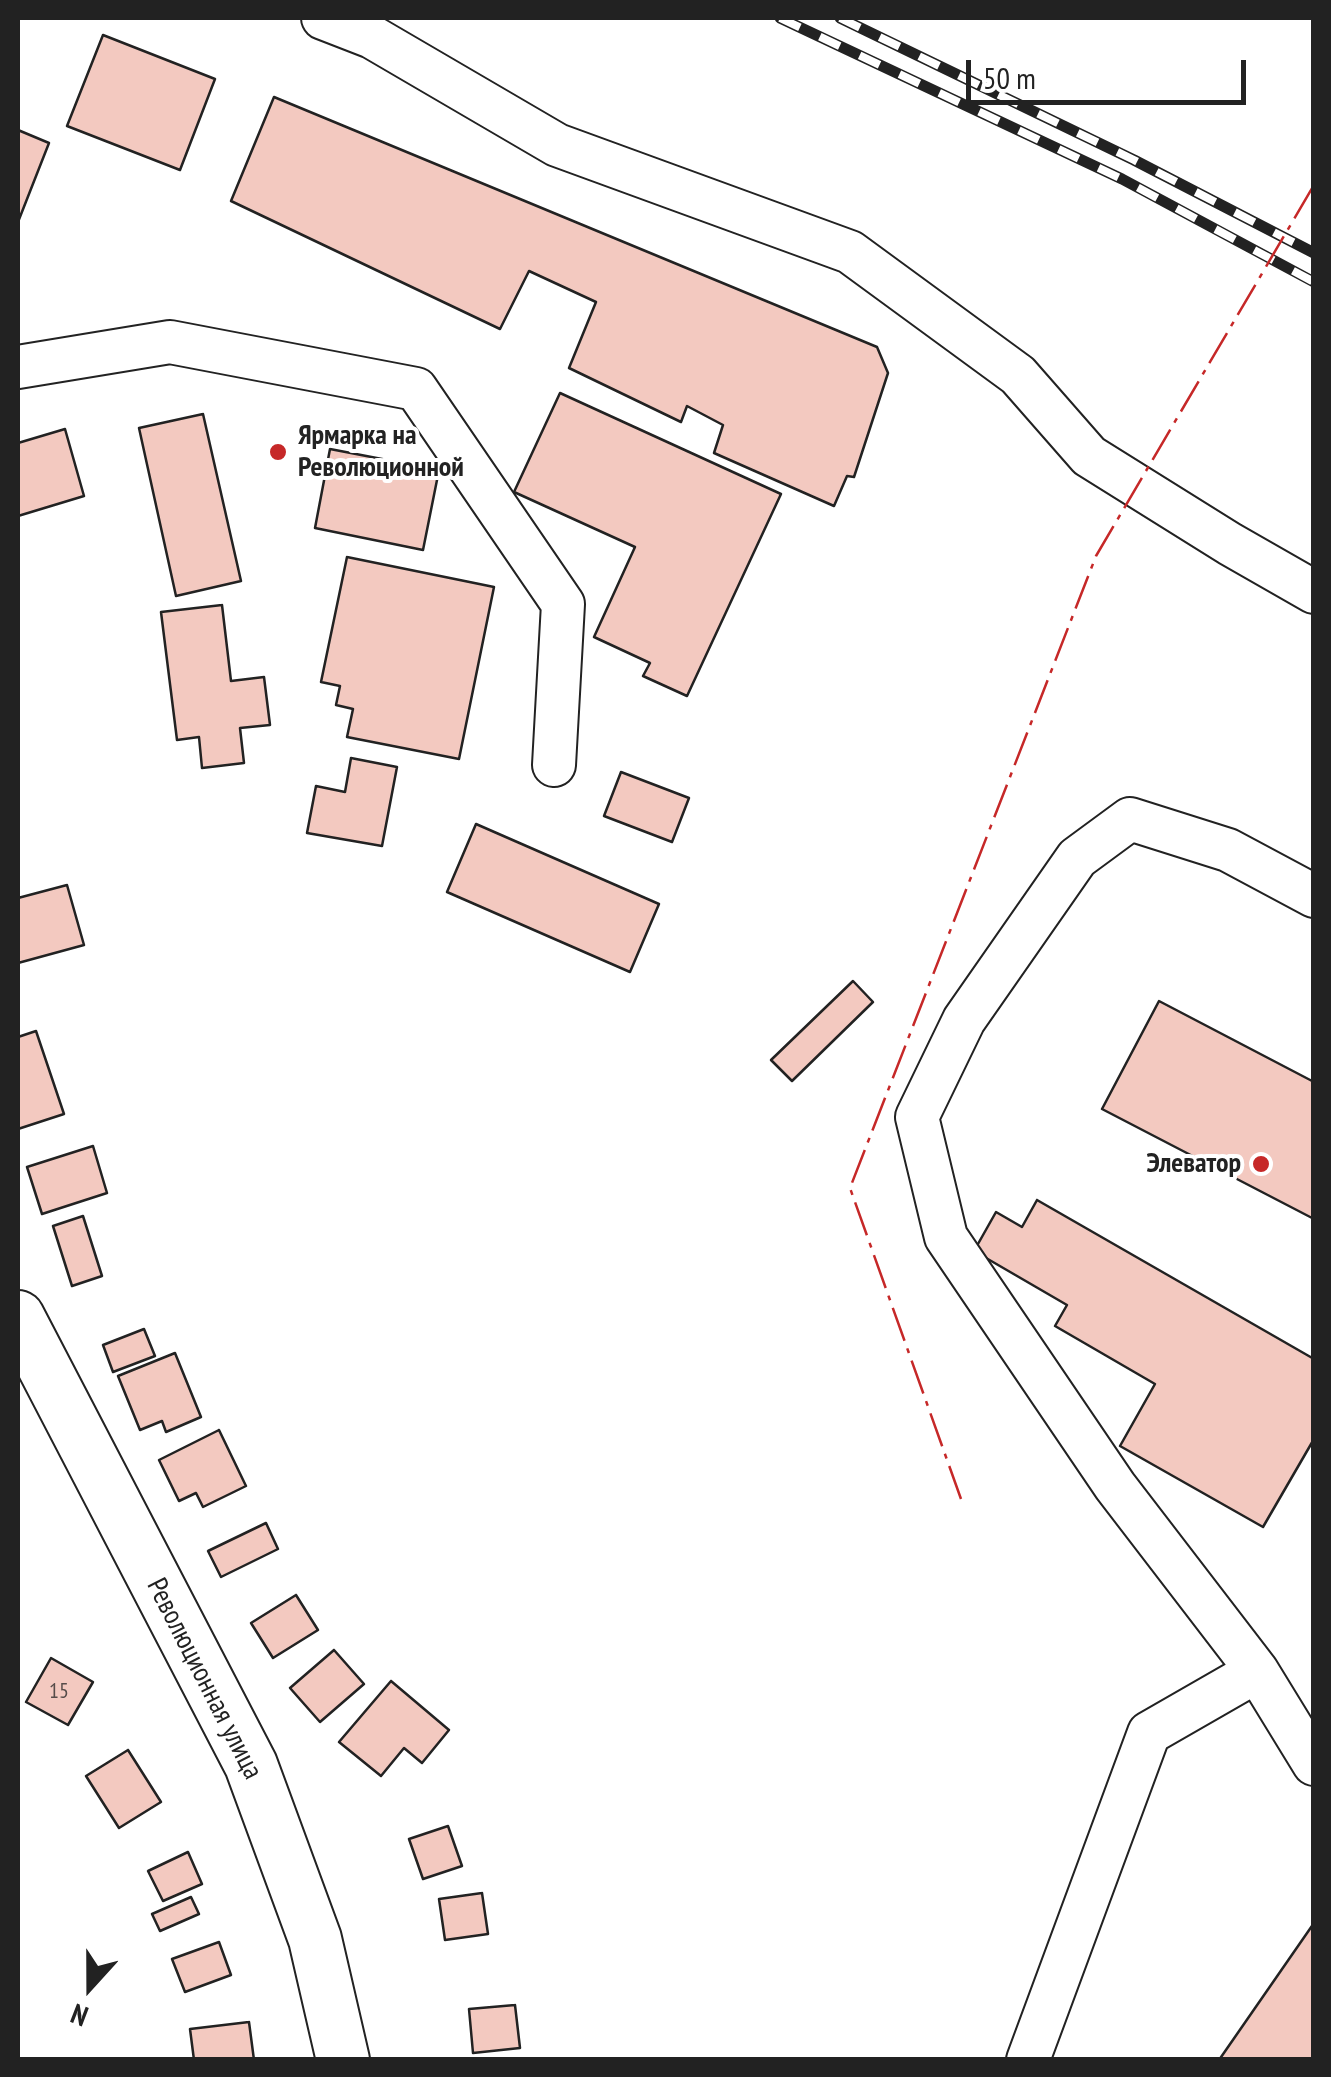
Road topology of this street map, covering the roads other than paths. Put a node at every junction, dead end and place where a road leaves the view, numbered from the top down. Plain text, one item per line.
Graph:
1 (322, 18) edge
2 (18, 367) edge
3 (1314, 592) edge
4 (554, 765) dead end
5 (1314, 896) edge
6 (18, 1317) edge
7 (1256, 1671) junction
8 (1314, 1764) edge
9 (343, 2060) edge
10 (1028, 2060) edge

1 - 3 lane
2 - 4 lane
5 - 7 lane
6 - 9 main road, Революционная улица
7 - 8 lane
7 - 10 lane

